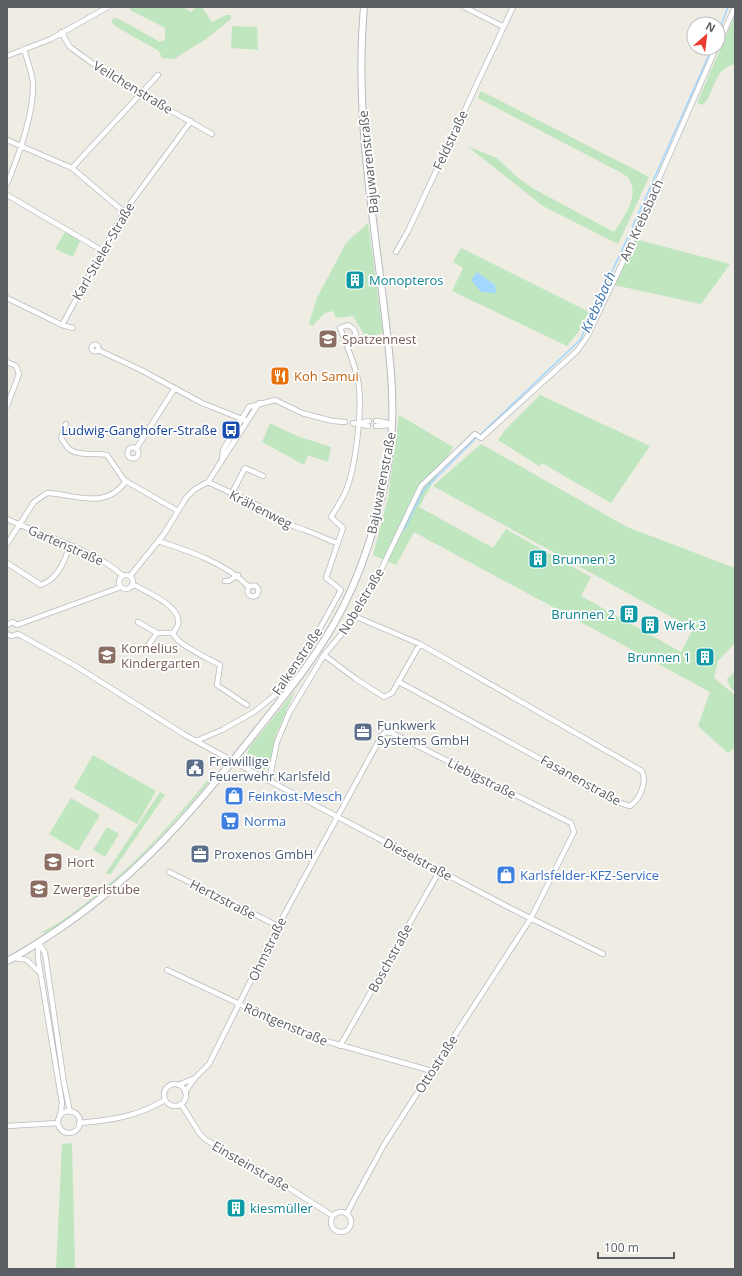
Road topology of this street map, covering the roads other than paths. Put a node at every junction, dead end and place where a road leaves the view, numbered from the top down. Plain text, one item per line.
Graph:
1 (108, 7) edge
2 (364, 7) edge
3 (464, 7) edge
4 (513, 7) edge
5 (735, 7) edge
6 (504, 27) junction
7 (726, 27) edge
8 (61, 32) junction
9 (24, 50) junction
10 (7, 56) edge
11 (713, 56) edge
12 (158, 75) dead end
13 (142, 93) junction
14 (191, 121) junction
15 (212, 134) dead end
16 (7, 140) edge
17 (21, 146) junction
18 (72, 168) junction
19 (7, 184) edge
20 (7, 195) edge
21 (124, 212) junction
22 (103, 251) junction
23 (396, 252) dead end
24 (7, 298) edge
25 (62, 325) junction
26 (73, 328) dead end
27 (346, 342) dead end
28 (98, 350) dead end
29 (7, 362) edge
30 (175, 388) junction
31 (259, 403) junction
32 (7, 406) edge
33 (242, 419) junction
34 (247, 422) junction
35 (345, 422) dead end
36 (353, 423) dead end
37 (359, 423) junction
38 (369, 423) dead end
39 (66, 424) dead end
40 (376, 424) dead end
41 (392, 425) junction
42 (475, 434) joint
43 (136, 449) dead end
44 (222, 458) junction
45 (263, 476) dead end
46 (126, 481) junction
47 (208, 482) junction
48 (232, 493) junction
49 (178, 511) junction
50 (7, 519) edge
51 (18, 524) junction
52 (158, 541) junction
53 (337, 543) junction
54 (7, 544) edge
55 (69, 546) junction
56 (7, 563) edge
57 (122, 575) junction
58 (238, 575) junction
59 (130, 576) junction
60 (225, 581) dead end
61 (132, 584) junction
62 (121, 587) junction
63 (249, 587) dead end
64 (354, 616) junction
65 (8, 622) edge
66 (138, 622) dead end
67 (17, 624) junction
68 (157, 633) junction
69 (173, 633) junction
70 (7, 634) edge
71 (18, 634) junction
72 (420, 644) junction
73 (145, 650) dead end
74 (324, 655) junction
75 (399, 682) junction
76 (251, 708) junction
77 (196, 741) junction
78 (233, 761) junction
79 (269, 781) junction
80 (337, 817) junction
81 (440, 870) junction
82 (169, 872) dead end
83 (531, 918) junction
84 (278, 926) junction
85 (38, 942) junction
86 (604, 954) dead end
87 (10, 959) edge
88 (167, 970) dead end
89 (41, 976) junction
90 (240, 1004) junction
91 (340, 1046) junction
92 (432, 1071) junction
93 (195, 1078) junction
94 (178, 1085) junction
95 (185, 1092) junction
96 (165, 1100) junction
97 (181, 1104) junction
98 (70, 1112) junction
99 (60, 1116) junction
100 (79, 1122) junction
101 (58, 1123) junction
102 (7, 1126) edge
103 (347, 1213) junction
104 (333, 1216) junction

1 - 8 street
2 - 41 main road, Bajuwarenstraße
3 - 6 street
4 - 6 street, Feldstraße
5 - 7 street
6 - 23 street, Feldstraße
8 - 9 street
8 - 13 street, Veilchenstraße
9 - 10 street
9 - 17 street
11 - 42 street, Am Krebsbach
12 - 13 street
13 - 14 street, Veilchenstraße
13 - 18 street
14 - 15 street, Veilchenstraße
14 - 21 street, Karl-Stieler-Straße
16 - 17 street
17 - 18 street
17 - 19 street
18 - 21 street
20 - 22 street
21 - 22 street, Karl-Stieler-Straße
22 - 25 street, Karl-Stieler-Straße
24 - 25 street
25 - 26 street
27 - 37 street
28 - 30 street
29 - 32 street
30 - 33 street
30 - 43 street
31 - 33 street
31 - 34 street
31 - 35 street
33 - 34 street
33 - 44 street
34 - 44 street
36 - 37 street
37 - 38 street
37 - 53 street
39 - 46 street
40 - 41 street
41 - 78 main road, Bajuwarenstraße
42 - 64 street, Nobelstraße
44 - 47 street
45 - 48 street
46 - 49 street
46 - 51 street
47 - 48 street, Krähenweg
47 - 49 street
48 - 53 street, Krähenweg
49 - 52 street
50 - 51 street, Gartenstraße
51 - 54 street
51 - 55 street, Gartenstraße
52 - 58 street
52 - 59 street
53 - 76 street, Falkenstraße
55 - 56 street
55 - 57 street, Gartenstraße
57 - 59 street
57 - 62 street
58 - 60 street
58 - 63 street
59 - 61 street
61 - 62 street
61 - 69 street
62 - 67 street
64 - 72 street, Fasanenstraße
64 - 74 street, Nobelstraße
65 - 67 street
66 - 68 street
67 - 71 street
68 - 69 street
68 - 73 street
69 - 76 street
70 - 71 street
71 - 77 street
72 - 75 street
72 - 75 street, Fasanenstraße
74 - 75 street
74 - 79 street, Nobelstraße
76 - 77 street, Falkenstraße
77 - 78 street
78 - 79 street, Dieselstraße
78 - 85 main road, Bajuwarenstraße
79 - 80 street, Dieselstraße
80 - 81 street, Dieselstraße
80 - 83 street, Liebigstraße
80 - 84 street, Ohmstraße
81 - 83 street, Dieselstraße
81 - 91 street, Boschstraße
82 - 84 street, Hertzstraße
83 - 86 street, Dieselstraße
83 - 92 street, Ottostraße
84 - 90 street, Ohmstraße
85 - 87 main road, Bajuwarenstraße
85 - 89 street
85 - 98 street
87 - 89 street
88 - 90 street, Röntgenstraße
89 - 99 street
90 - 91 street, Röntgenstraße
90 - 93 street, Ohmstraße
91 - 92 street, Röntgenstraße
92 - 103 street, Ottostraße
93 - 94 street
93 - 95 street
94 - 95 street
94 - 96 street
95 - 97 street
96 - 97 street
96 - 100 street
97 - 104 street, Einsteinstraße
98 - 99 street
98 - 100 street
99 - 101 street
100 - 101 street
101 - 102 street
103 - 104 street
103 - 104 street

